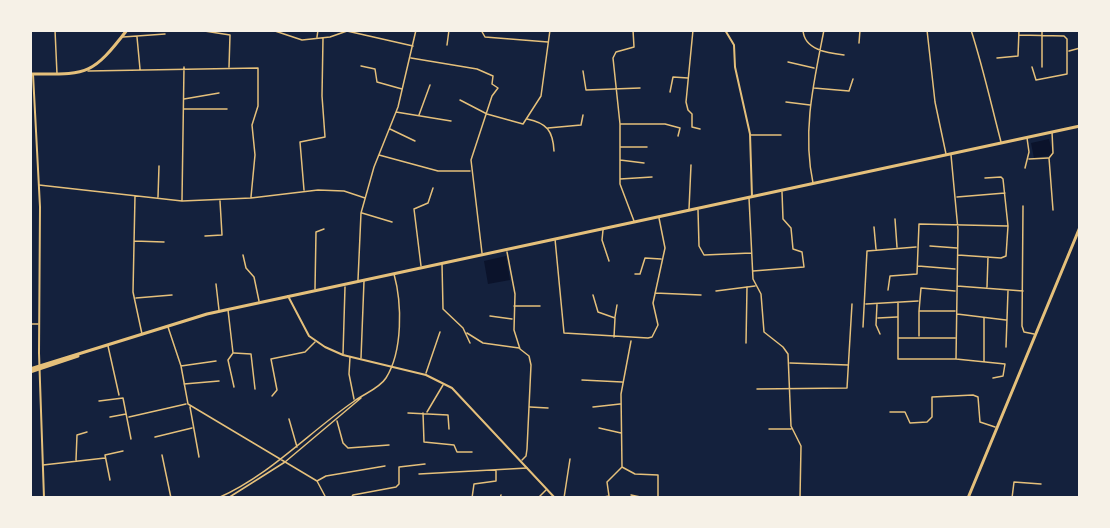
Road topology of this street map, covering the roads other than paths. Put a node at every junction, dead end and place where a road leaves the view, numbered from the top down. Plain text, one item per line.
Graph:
1 (55, 30) edge
2 (127, 30) edge
3 (198, 30) edge
4 (272, 30) edge
5 (286, 30) edge
6 (318, 30) edge
7 (416, 30) edge
8 (449, 30) edge
9 (481, 30) edge
10 (550, 30) edge
11 (633, 30) edge
12 (693, 30) edge
13 (725, 30) edge
14 (804, 30) edge
15 (824, 30) edge
16 (860, 30) edge
17 (927, 30) edge
18 (971, 30) edge
19 (1019, 30) edge
20 (1042, 30) edge
21 (165, 34) dead end
22 (1019, 35) junction
23 (285, 36) junction
24 (1042, 36) junction
25 (122, 37) junction
26 (137, 37) junction
27 (317, 38) junction
28 (323, 38) junction
29 (549, 42) junction
30 (859, 43) dead end
31 (447, 45) dead end
32 (414, 46) junction
33 (1080, 48) edge
34 (819, 50) junction
35 (1067, 51) junction
36 (844, 55) dead end
37 (411, 58) junction
38 (997, 58) dead end
39 (788, 62) dead end
40 (361, 66) dead end
41 (184, 67) junction
42 (230, 67) junction
43 (1032, 67) dead end
44 (1042, 67) dead end
45 (140, 69) junction
46 (815, 69) junction
47 (88, 71) junction
48 (584, 71) dead end
49 (31, 74) edge
50 (57, 74) junction
51 (688, 78) junction
52 (853, 79) dead end
53 (430, 85) dead end
54 (617, 87) junction
55 (640, 88) dead end
56 (813, 88) junction
57 (403, 89) junction
58 (670, 92) dead end
59 (219, 93) dead end
60 (183, 100) junction
61 (460, 100) dead end
62 (786, 102) dead end
63 (811, 105) junction
64 (183, 109) junction
65 (227, 109) dead end
66 (396, 112) junction
67 (487, 114) junction
68 (419, 116) junction
69 (583, 116) dead end
70 (526, 119) junction
71 (451, 121) dead end
72 (620, 124) junction
73 (1080, 126) edge
74 (547, 128) junction
75 (390, 129) junction
76 (700, 129) dead end
77 (1052, 131) junction
78 (750, 135) junction
79 (781, 135) dead end
80 (678, 136) dead end
81 (1027, 137) junction
82 (415, 141) dead end
83 (1001, 143) junction
84 (620, 147) junction
85 (646, 147) dead end
86 (554, 151) dead end
87 (379, 155) junction
88 (949, 155) junction
89 (1049, 158) junction
90 (619, 159) junction
91 (1028, 159) junction
92 (644, 163) dead end
93 (691, 165) dead end
94 (159, 166) dead end
95 (1025, 168) dead end
96 (471, 171) junction
97 (652, 177) dead end
98 (985, 178) dead end
99 (620, 180) junction
100 (813, 184) junction
101 (38, 185) junction
102 (433, 188) dead end
103 (304, 190) junction
104 (782, 191) junction
105 (1005, 193) junction
106 (135, 196) junction
107 (751, 197) junction
108 (956, 197) junction
109 (158, 198) junction
110 (251, 198) junction
111 (365, 198) junction
112 (220, 200) junction
113 (182, 201) junction
114 (1023, 206) dead end
115 (699, 208) junction
116 (689, 210) junction
117 (1053, 210) dead end
118 (361, 213) junction
119 (658, 217) junction
120 (895, 219) dead end
121 (392, 222) dead end
122 (635, 222) junction
123 (957, 225) junction
124 (1008, 226) junction
125 (874, 227) dead end
126 (1080, 227) edge
127 (603, 228) junction
128 (324, 229) dead end
129 (205, 236) dead end
130 (555, 239) junction
131 (134, 240) junction
132 (164, 242) dead end
133 (930, 246) dead end
134 (917, 247) junction
135 (897, 248) junction
136 (958, 248) junction
137 (507, 249) junction
138 (876, 250) junction
139 (752, 253) junction
140 (482, 254) junction
141 (243, 255) dead end
142 (958, 255) junction
143 (988, 257) junction
144 (662, 260) junction
145 (609, 261) dead end
146 (442, 263) junction
147 (917, 266) junction
148 (421, 267) junction
149 (957, 269) junction
150 (753, 271) junction
151 (394, 273) junction
152 (635, 274) dead end
153 (364, 280) junction
154 (358, 281) junction
155 (216, 284) dead end
156 (345, 284) junction
157 (956, 285) junction
158 (756, 286) junction
159 (747, 287) junction
160 (987, 288) junction
161 (315, 290) junction
162 (888, 290) dead end
163 (1008, 290) junction
164 (716, 291) dead end
165 (956, 291) junction
166 (1023, 291) junction
167 (655, 293) junction
168 (172, 295) dead end
169 (593, 295) dead end
170 (701, 295) dead end
171 (288, 296) junction
172 (135, 298) junction
173 (919, 301) junction
174 (259, 302) junction
175 (898, 302) junction
176 (877, 303) junction
177 (617, 304) dead end
178 (852, 304) dead end
179 (864, 304) junction
180 (514, 306) junction
181 (540, 306) dead end
182 (227, 309) junction
183 (919, 310) junction
184 (219, 311) junction
185 (957, 313) junction
186 (490, 316) dead end
187 (898, 317) junction
188 (615, 318) junction
189 (876, 318) junction
190 (984, 318) junction
191 (513, 319) junction
192 (1006, 320) junction
193 (30, 324) edge
194 (39, 324) junction
195 (167, 327) junction
196 (863, 327) dead end
197 (440, 332) dead end
198 (467, 332) junction
199 (880, 334) dead end
200 (142, 335) junction
201 (1036, 335) junction
202 (919, 337) junction
203 (614, 338) junction
204 (898, 338) junction
205 (956, 338) junction
206 (632, 339) junction
207 (315, 342) junction
208 (470, 343) dead end
209 (746, 344) dead end
210 (108, 346) junction
211 (1006, 347) dead end
212 (520, 349) junction
213 (233, 353) junction
214 (343, 355) junction
215 (350, 356) junction
216 (361, 358) junction
217 (956, 359) junction
218 (216, 361) dead end
219 (789, 363) junction
220 (984, 363) junction
221 (392, 364) junction
222 (848, 365) junction
223 (181, 366) junction
224 (41, 369) junction
225 (30, 371) edge
226 (426, 375) junction
227 (993, 378) dead end
228 (582, 380) dead end
229 (219, 381) dead end
230 (622, 382) junction
231 (184, 384) junction
232 (444, 384) junction
233 (234, 387) dead end
234 (255, 389) dead end
235 (757, 389) dead end
236 (790, 389) junction
237 (119, 396) junction
238 (273, 396) dead end
239 (362, 397) junction
240 (354, 400) junction
241 (99, 401) dead end
242 (621, 404) junction
243 (189, 405) junction
244 (530, 406) junction
245 (593, 406) dead end
246 (548, 408) dead end
247 (890, 412) dead end
248 (408, 413) dead end
249 (423, 413) junction
250 (427, 413) junction
251 (127, 414) junction
252 (110, 417) dead end
253 (129, 417) junction
254 (289, 419) dead end
255 (337, 420) junction
256 (193, 428) junction
257 (598, 428) dead end
258 (998, 428) junction
259 (448, 429) dead end
260 (769, 429) dead end
261 (792, 429) junction
262 (87, 432) dead end
263 (622, 433) junction
264 (155, 437) dead end
265 (131, 439) dead end
266 (388, 445) dead end
267 (297, 447) junction
268 (123, 451) dead end
269 (472, 453) dead end
270 (162, 455) dead end
271 (199, 457) dead end
272 (105, 458) junction
273 (570, 459) dead end
274 (282, 460) junction
275 (76, 461) junction
276 (521, 461) junction
277 (285, 462) junction
278 (425, 464) dead end
279 (43, 465) junction
280 (385, 466) dead end
281 (622, 467) junction
282 (528, 468) junction
283 (496, 471) junction
284 (419, 474) dead end
285 (110, 480) dead end
286 (317, 481) junction
287 (1041, 484) dead end
288 (547, 489) junction
289 (236, 494) junction
290 (631, 495) dead end
291 (551, 496) edge
292 (44, 498) edge
293 (171, 498) edge
294 (218, 498) edge
295 (228, 498) edge
296 (238, 498) edge
297 (326, 498) edge
298 (351, 498) edge
299 (472, 498) edge
300 (538, 498) edge
301 (555, 498) edge
302 (564, 498) edge
303 (599, 498) edge
304 (645, 498) edge
305 (658, 498) edge
306 (800, 498) edge
307 (968, 498) edge
308 (1012, 498) edge

1 - 50 street
2 - 25 main road
3 - 42 street
4 - 23 street
5 - 23 street
6 - 27 street
7 - 32 street
8 - 31 street
9 - 29 street
10 - 29 street
11 - 54 street
12 - 51 street
13 - 78 street
14 - 34 street
15 - 34 street
16 - 30 street
17 - 88 street
18 - 83 street
19 - 22 street
20 - 24 street
21 - 26 street
22 - 24 street
22 - 38 street
23 - 27 street
24 - 35 street
24 - 44 street
25 - 26 street
25 - 47 main road
26 - 45 street
27 - 28 street
28 - 32 street
28 - 103 street
29 - 70 street
32 - 37 street
33 - 35 street
34 - 36 street
34 - 46 street
35 - 43 street
37 - 57 street
37 - 67 street
39 - 46 street
40 - 57 street
41 - 42 street
41 - 45 street
41 - 60 street
42 - 110 street
45 - 47 street
46 - 56 street
47 - 50 main road
48 - 54 street
49 - 50 main road
49 - 101 street
51 - 58 street
51 - 76 street
52 - 56 street
53 - 68 street
54 - 55 street
54 - 72 street
56 - 63 street
57 - 66 street
59 - 60 street
60 - 64 street
61 - 67 street
62 - 63 street
63 - 100 street
64 - 65 street
64 - 113 street
66 - 68 street
66 - 75 street
67 - 70 street
67 - 96 street
68 - 71 street
69 - 74 street
70 - 74 street
72 - 80 street
72 - 84 street
73 - 77 main road
74 - 86 street
75 - 82 street
75 - 87 street
77 - 81 main road
77 - 89 street
78 - 79 street
78 - 107 street
81 - 83 main road
81 - 91 street
83 - 88 main road
84 - 85 street
84 - 90 street
87 - 96 street
87 - 111 street
88 - 100 main road
88 - 108 street
89 - 91 street
89 - 117 street
90 - 92 street
90 - 99 street
91 - 95 street
93 - 116 street
94 - 109 street
96 - 140 street
97 - 99 street
98 - 105 street
99 - 122 street
100 - 104 main road
101 - 106 street
101 - 194 street
102 - 148 street
103 - 110 street
103 - 111 street
104 - 107 main road
104 - 150 street
105 - 108 street
105 - 124 street
106 - 109 street
106 - 131 street
107 - 115 main road
107 - 139 street
108 - 123 street
109 - 113 street
110 - 112 street
111 - 118 street
112 - 113 street
112 - 129 street
114 - 166 street
115 - 116 main road
115 - 139 street
116 - 119 main road
118 - 121 street
118 - 154 street
119 - 122 main road
119 - 144 street
120 - 135 street
122 - 127 main road
123 - 124 street
123 - 134 street
123 - 136 street
124 - 143 street
125 - 138 street
126 - 201 main road
127 - 130 main road
127 - 145 street
128 - 161 street
130 - 137 main road
130 - 203 street
131 - 132 street
131 - 172 street
133 - 136 street
134 - 135 street
134 - 147 street
135 - 138 street
136 - 142 street
137 - 140 main road
137 - 180 street
138 - 179 street
139 - 150 street
140 - 146 main road
141 - 174 street
142 - 143 street
142 - 149 street
143 - 160 street
144 - 152 street
144 - 167 street
146 - 148 main road
146 - 198 street
147 - 149 street
147 - 162 street
148 - 151 main road
149 - 157 street
150 - 158 street
151 - 153 main road
151 - 221 street
153 - 154 main road
153 - 216 street
154 - 156 main road
155 - 184 street
156 - 161 main road
156 - 214 street
157 - 160 street
157 - 165 street
158 - 159 street
158 - 219 street
159 - 164 street
159 - 209 street
160 - 163 street
161 - 171 main road
163 - 166 street
163 - 192 street
165 - 173 street
165 - 185 street
166 - 201 street
167 - 170 street
167 - 206 street
168 - 172 street
169 - 188 street
171 - 174 main road
171 - 207 street
172 - 200 street
173 - 175 street
173 - 183 street
174 - 182 main road
175 - 176 street
175 - 187 street
176 - 179 street
176 - 189 street
177 - 188 street
178 - 222 street
179 - 196 street
180 - 181 street
180 - 191 street
182 - 184 main road
182 - 213 street
183 - 185 street
183 - 202 street
184 - 195 main road
185 - 190 street
185 - 205 street
186 - 191 street
187 - 189 street
187 - 204 street
188 - 203 street
189 - 199 street
190 - 192 street
190 - 220 street
191 - 212 street
192 - 211 street
193 - 194 street
194 - 224 street
195 - 200 main road
195 - 223 street
197 - 226 street
198 - 208 street
198 - 212 street
200 - 210 main road
201 - 258 main road
202 - 204 street
202 - 205 street
203 - 206 street
204 - 217 street
205 - 217 street
206 - 230 street
207 - 214 street
207 - 238 street
210 - 224 main road
210 - 237 street
212 - 244 street
213 - 233 street
213 - 234 street
214 - 215 street
215 - 216 street
215 - 240 street
216 - 221 street
217 - 220 street
218 - 223 street
219 - 222 street
219 - 236 street
220 - 227 street
221 - 226 street
221 - 239 street
222 - 236 street
223 - 231 street
224 - 225 main road
224 - 279 street
226 - 232 street
228 - 230 street
229 - 231 street
230 - 242 street
231 - 243 street
232 - 250 street
232 - 276 street
235 - 236 street
236 - 261 street
237 - 241 street
237 - 251 street
239 - 240 street
239 - 255 street
240 - 267 street
242 - 245 street
242 - 263 street
243 - 253 street
243 - 256 street
243 - 274 street
244 - 246 street
244 - 276 street
247 - 258 street
248 - 249 street
249 - 250 street
249 - 269 street
250 - 259 street
251 - 252 street
251 - 253 street
253 - 265 street
254 - 267 street
255 - 266 street
255 - 277 street
256 - 264 street
256 - 271 street
257 - 263 street
258 - 307 main road
260 - 261 street
261 - 306 street
262 - 275 street
263 - 281 street
267 - 274 street
268 - 272 street
270 - 293 street
272 - 275 street
272 - 285 street
273 - 302 street
274 - 277 street
274 - 294 street
275 - 279 street
276 - 282 street
277 - 286 street
277 - 289 street
278 - 298 street
279 - 292 street
280 - 286 street
281 - 303 street
281 - 305 street
282 - 283 street
282 - 288 street
283 - 284 street
283 - 299 street
286 - 297 street
287 - 308 street
288 - 291 street
288 - 300 street
289 - 295 street
289 - 296 street
290 - 304 street
291 - 301 street

